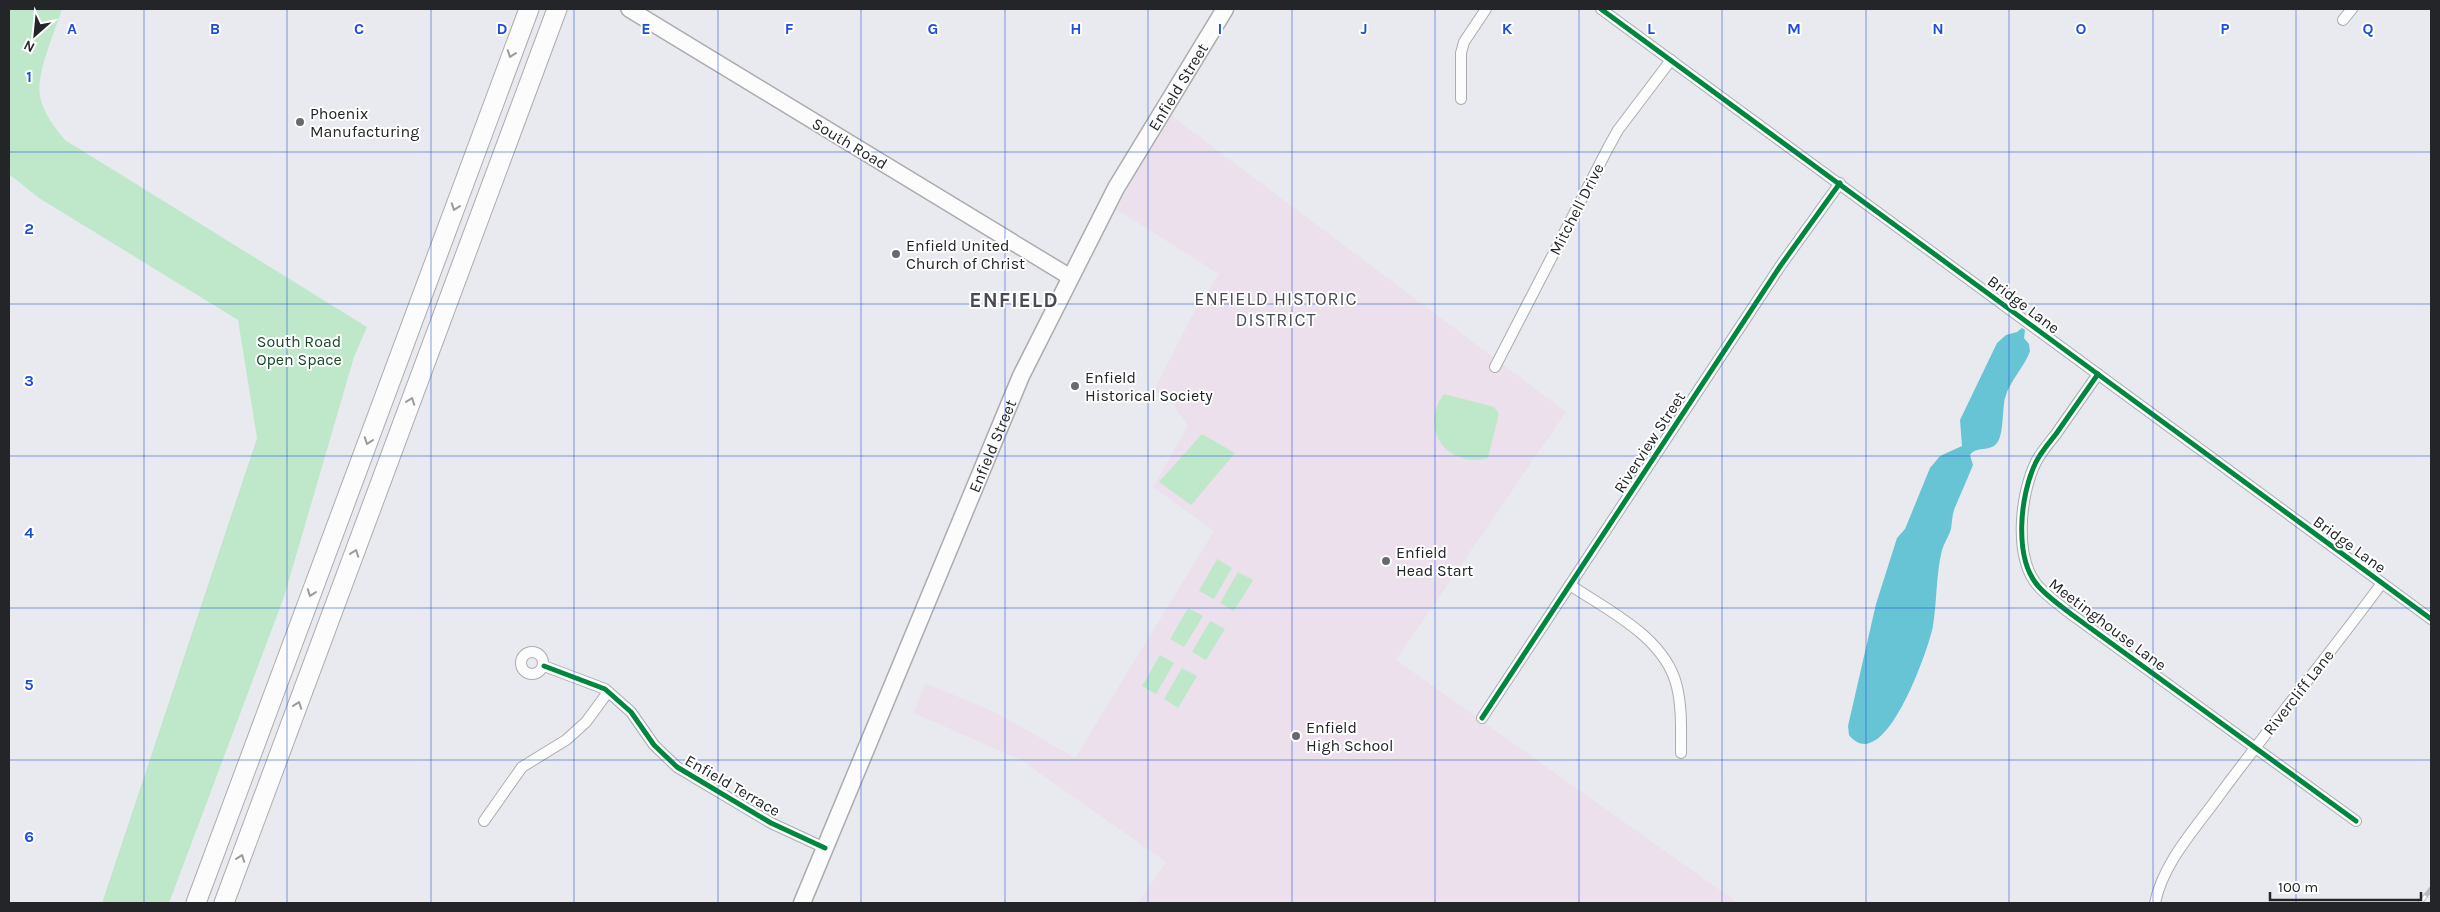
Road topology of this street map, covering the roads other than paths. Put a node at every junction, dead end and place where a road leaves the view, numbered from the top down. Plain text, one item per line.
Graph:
1 (529, 9) edge
2 (557, 9) edge
3 (629, 9) edge
4 (1225, 9) edge
5 (1486, 9) edge
6 (1601, 9) edge
7 (2352, 9) edge
8 (2343, 20) dead end
9 (1671, 60) junction
10 (1460, 99) dead end
11 (1840, 183) junction
12 (1070, 277) junction
13 (1495, 367) dead end
14 (2098, 374) junction
15 (2382, 583) junction
16 (1570, 585) junction
17 (2431, 619) edge
18 (544, 666) dead end
19 (608, 692) junction
20 (1482, 718) dead end
21 (2255, 747) junction
22 (1681, 752) dead end
23 (2356, 821) dead end
24 (484, 822) dead end
25 (824, 848) junction
26 (196, 903) edge
27 (224, 903) edge
28 (802, 903) edge
29 (2155, 903) edge

1 -> 26 highway
27 -> 2 highway
3 - 12 main road, South Road
4 - 12 main road, Enfield Street
5 - 10 street
6 - 9 street, Bridge Lane
7 - 8 street
9 - 11 street, Bridge Lane
9 - 13 street, Mitchell Drive
11 - 14 street, Bridge Lane
11 - 16 street, Riverview Street
12 - 25 main road, Enfield Street
14 - 15 street, Bridge Lane
14 - 21 street, Meetinghouse Lane
15 - 17 street, Bridge Lane
15 - 21 street, Rivercliff Lane
16 - 20 street, Riverview Street
16 - 22 street
18 - 19 street, Enfield Terrace
19 - 24 street
19 - 25 street, Enfield Terrace
21 - 23 street, Meetinghouse Lane
21 - 29 street, Rivercliff Lane
25 - 28 main road, Enfield Street

